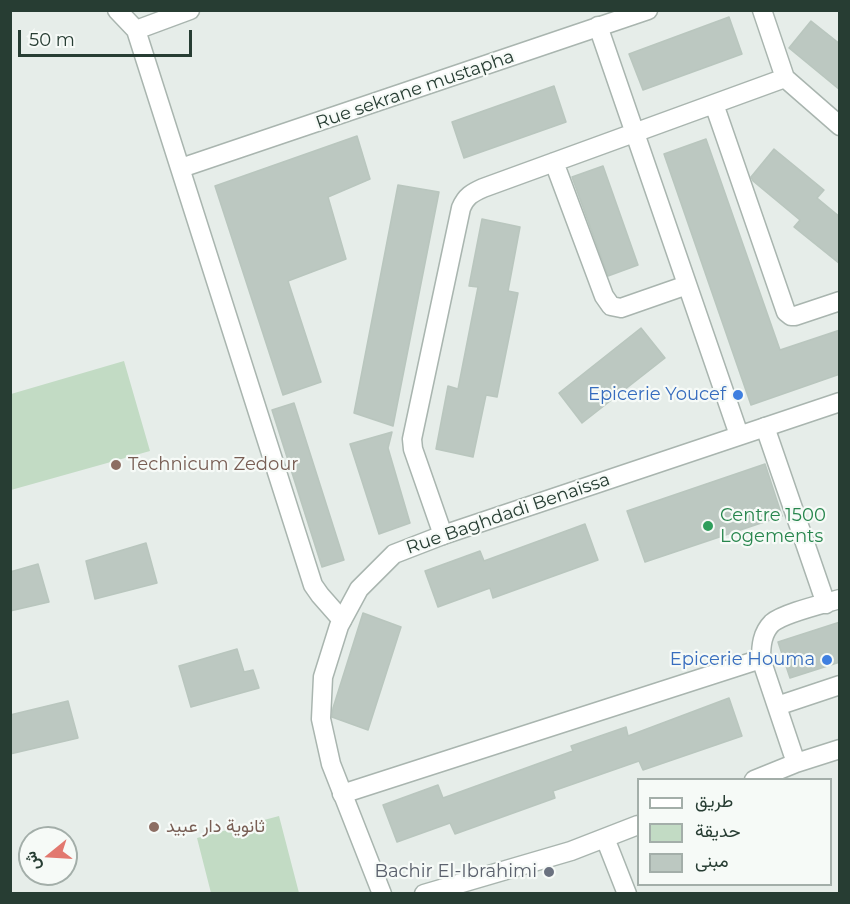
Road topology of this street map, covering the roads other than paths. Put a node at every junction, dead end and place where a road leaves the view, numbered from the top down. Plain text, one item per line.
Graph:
1 (117, 10) edge
2 (648, 10) edge
3 (762, 10) edge
4 (185, 11) edge
5 (598, 26) junction
6 (136, 30) junction
7 (785, 78) junction
8 (714, 104) junction
9 (840, 126) edge
10 (635, 133) junction
11 (554, 162) junction
12 (181, 168) junction
13 (687, 285) junction
14 (840, 301) edge
15 (840, 402) edge
16 (765, 427) junction
17 (739, 435) junction
18 (443, 535) junction
19 (833, 601) edge
20 (342, 620) junction
21 (761, 658) junction
22 (840, 685) edge
23 (777, 706) junction
24 (840, 749) edge
25 (796, 763) junction
26 (759, 778) edge
27 (342, 794) junction
28 (637, 826) edge
29 (605, 838) junction
30 (382, 894) edge
31 (424, 894) edge
32 (627, 894) edge

1 - 6 street
2 - 5 street, Rue sekrane mustapha
3 - 7 street
4 - 6 street
5 - 10 street
5 - 12 street, Rue sekrane mustapha
6 - 12 street
7 - 8 street
7 - 9 street
8 - 10 street
8 - 14 street
10 - 11 street
10 - 13 street
11 - 13 street
11 - 18 street
12 - 20 street
13 - 17 street
15 - 16 street, Rue Baghdadi Benaissa
16 - 17 street, Rue Baghdadi Benaissa
16 - 19 street
17 - 18 street, Rue Baghdadi Benaissa
18 - 20 street, Rue Baghdadi Benaissa
19 - 21 street
20 - 27 street, Rue Baghdadi Benaissa
21 - 23 street
21 - 27 street
22 - 23 street
23 - 25 street
24 - 25 street
25 - 26 street
27 - 30 street, Rue Baghdadi Benaissa
28 - 29 street
29 - 31 street
29 - 32 street

